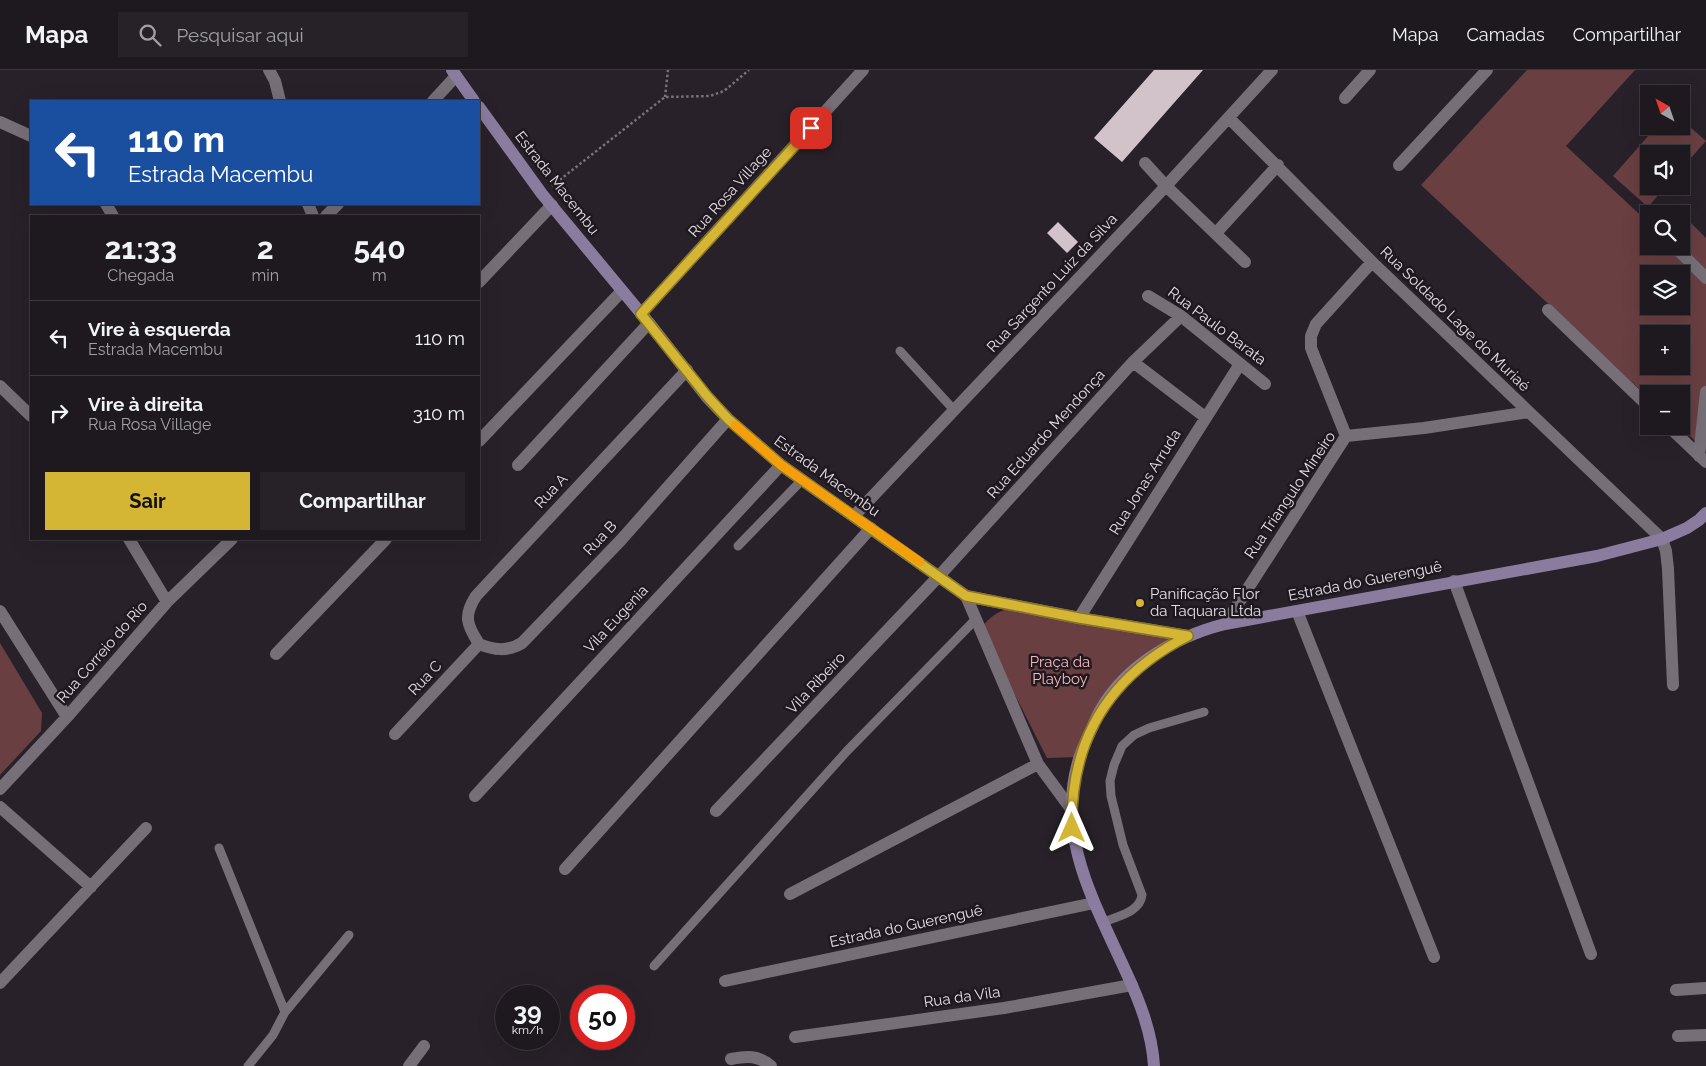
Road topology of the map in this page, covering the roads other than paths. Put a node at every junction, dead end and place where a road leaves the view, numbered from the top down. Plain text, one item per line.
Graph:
1 (269, 70) edge
2 (863, 70) edge
3 (1272, 70) edge
4 (1370, 70) edge
5 (1487, 70) edge
6 (454, 73) edge
7 (1345, 98) dead end
8 (280, 100) edge
9 (434, 100) edge
10 (473, 100) edge
11 (480, 108) edge
12 (1229, 118) junction
13 (0, 122) edge
14 (30, 136) edge
15 (1145, 163) dead end
16 (1278, 165) junction
17 (1398, 165) dead end
18 (1166, 186) junction
19 (337, 205) edge
20 (552, 205) junction
21 (327, 215) edge
22 (1216, 233) junction
23 (1683, 255) edge
24 (1245, 262) dead end
25 (1372, 262) junction
26 (1706, 278) edge
27 (480, 281) edge
28 (622, 291) junction
29 (1148, 296) dead end
30 (1548, 310) dead end
31 (1180, 316) junction
32 (645, 319) junction
33 (900, 351) dead end
34 (1133, 362) junction
35 (1240, 364) junction
36 (687, 370) junction
37 (1265, 384) dead end
38 (0, 386) edge
39 (1706, 392) edge
40 (1640, 398) edge
41 (954, 410) junction
42 (1529, 412) junction
43 (30, 415) edge
44 (1205, 417) junction
45 (728, 419) junction
46 (1678, 435) edge
47 (1346, 436) junction
48 (480, 440) edge
49 (1703, 459) edge
50 (518, 464) dead end
51 (781, 465) junction
52 (802, 480) junction
53 (1706, 513) edge
54 (854, 516) junction
55 (871, 528) junction
56 (130, 540) edge
57 (231, 540) edge
58 (385, 540) edge
59 (1662, 540) junction
60 (738, 546) dead end
61 (939, 576) junction
62 (1454, 581) junction
63 (966, 596) junction
64 (167, 602) junction
65 (0, 611) edge
66 (1296, 611) junction
67 (1079, 618) junction
68 (975, 620) junction
69 (1225, 624) junction
70 (1188, 636) junction
71 (478, 644) junction
72 (276, 654) dead end
73 (1673, 685) dead end
74 (1204, 712) dead end
75 (67, 717) junction
76 (395, 734) dead end
77 (1038, 764) junction
78 (0, 789) edge
79 (475, 796) dead end
80 (0, 807) edge
81 (1071, 809) junction
82 (716, 811) dead end
83 (146, 828) dead end
84 (219, 848) dead end
85 (565, 869) dead end
86 (91, 887) junction
87 (790, 894) dead end
88 (1094, 903) junction
89 (1104, 922) junction
90 (349, 935) dead end
91 (1591, 954) dead end
92 (1434, 957) dead end
93 (654, 966) dead end
94 (725, 981) dead end
95 (0, 983) edge
96 (1132, 985) junction
97 (1706, 988) edge
98 (1676, 990) dead end
99 (285, 1012) junction
100 (1706, 1035) edge
101 (1678, 1036) dead end
102 (795, 1037) dead end
103 (424, 1046) dead end
104 (731, 1059) dead end
105 (248, 1066) edge
106 (409, 1066) edge
107 (771, 1066) edge
108 (1154, 1066) edge

1 - 8 street
2 - 32 street, Rua Rosa Village
3 - 12 street, Rua Sargento Luiz da Silva
4 - 7 street
5 - 17 street
6 - 9 street
6 - 10 main road
11 - 20 main road, Estrada Macembu
12 - 16 street, Rua Soldado Lage do Muriaé
12 - 18 street, Rua Sargento Luiz da Silva
13 - 14 street
15 - 18 street
16 - 22 street
16 - 25 street, Rua Soldado Lage do Muriaé
18 - 22 street
18 - 41 street, Rua Sargento Luiz da Silva
19 - 21 street
20 - 27 street
20 - 28 main road, Estrada Macembu
22 - 24 street
23 - 26 street
25 - 42 street, Rua Soldado Lage do Muriaé
25 - 47 street
28 - 32 main road, Estrada Macembu
28 - 48 street
29 - 31 street, Rua Paulo Barata
30 - 40 street
31 - 34 street, Rua Eduardo Mendonça
31 - 35 street, Rua Paulo Barata
32 - 36 main road, Estrada Macembu
32 - 50 street, Rua Rosa Village
33 - 41 lane
34 - 44 street
34 - 61 street, Rua Eduardo Mendonça
35 - 37 street, Rua Paulo Barata
35 - 44 street, Rua Jonas Arruda
36 - 45 main road, Estrada Macembu
36 - 71 street, Rua A
38 - 43 street
39 - 49 street
41 - 54 street, Rua Sargento Luiz da Silva
42 - 47 street, Rua Triangulo Mineiro
42 - 59 street, Rua Soldado Lage do Muriaé
44 - 67 street, Rua Jonas Arruda
45 - 51 main road, Estrada Macembu
45 - 71 street, Rua B
46 - 49 street
47 - 69 street, Rua Triangulo Mineiro
51 - 52 main road, Estrada Macembu
51 - 79 street, Vila Eugenia
52 - 54 main road, Estrada Macembu
52 - 60 lane
53 - 59 main road, Estrada do Guerenguê
54 - 55 main road, Estrada Macembu
55 - 61 main road, Estrada Macembu
55 - 85 street
56 - 64 street
57 - 64 street, Rua Correio do Rio
58 - 72 street
59 - 62 main road, Estrada do Guerenguê
59 - 73 street
61 - 63 main road, Estrada Macembu
61 - 82 street, Vila Ribeiro
62 - 66 main road, Estrada do Guerenguê
62 - 91 street
63 - 67 main road, Estrada Macembu
63 - 68 street
64 - 75 street, Rua Correio do Rio
65 - 75 street
66 - 69 main road, Estrada do Guerenguê
66 - 92 street
67 - 70 main road, Estrada Macembu
68 - 77 street
68 - 93 lane
69 - 70 main road, Estrada do Guerenguê
70 - 81 main road, Estrada do Guerenguê
71 - 76 street, Rua C
74 - 89 lane
75 - 78 street, Rua Correio do Rio
77 - 81 street
77 - 87 street
80 - 86 street
81 - 88 main road, Estrada do Guerenguê
83 - 86 street
84 - 99 lane
86 - 95 street
88 - 89 main road, Estrada do Guerenguê
88 - 94 street, Estrada do Guerenguê
89 - 96 main road, Estrada do Guerenguê
90 - 99 lane
96 - 102 street, Rua da Vila
96 - 108 main road, Estrada do Guerenguê
97 - 98 street
99 - 105 lane
100 - 101 street
103 - 106 street
104 - 107 street

